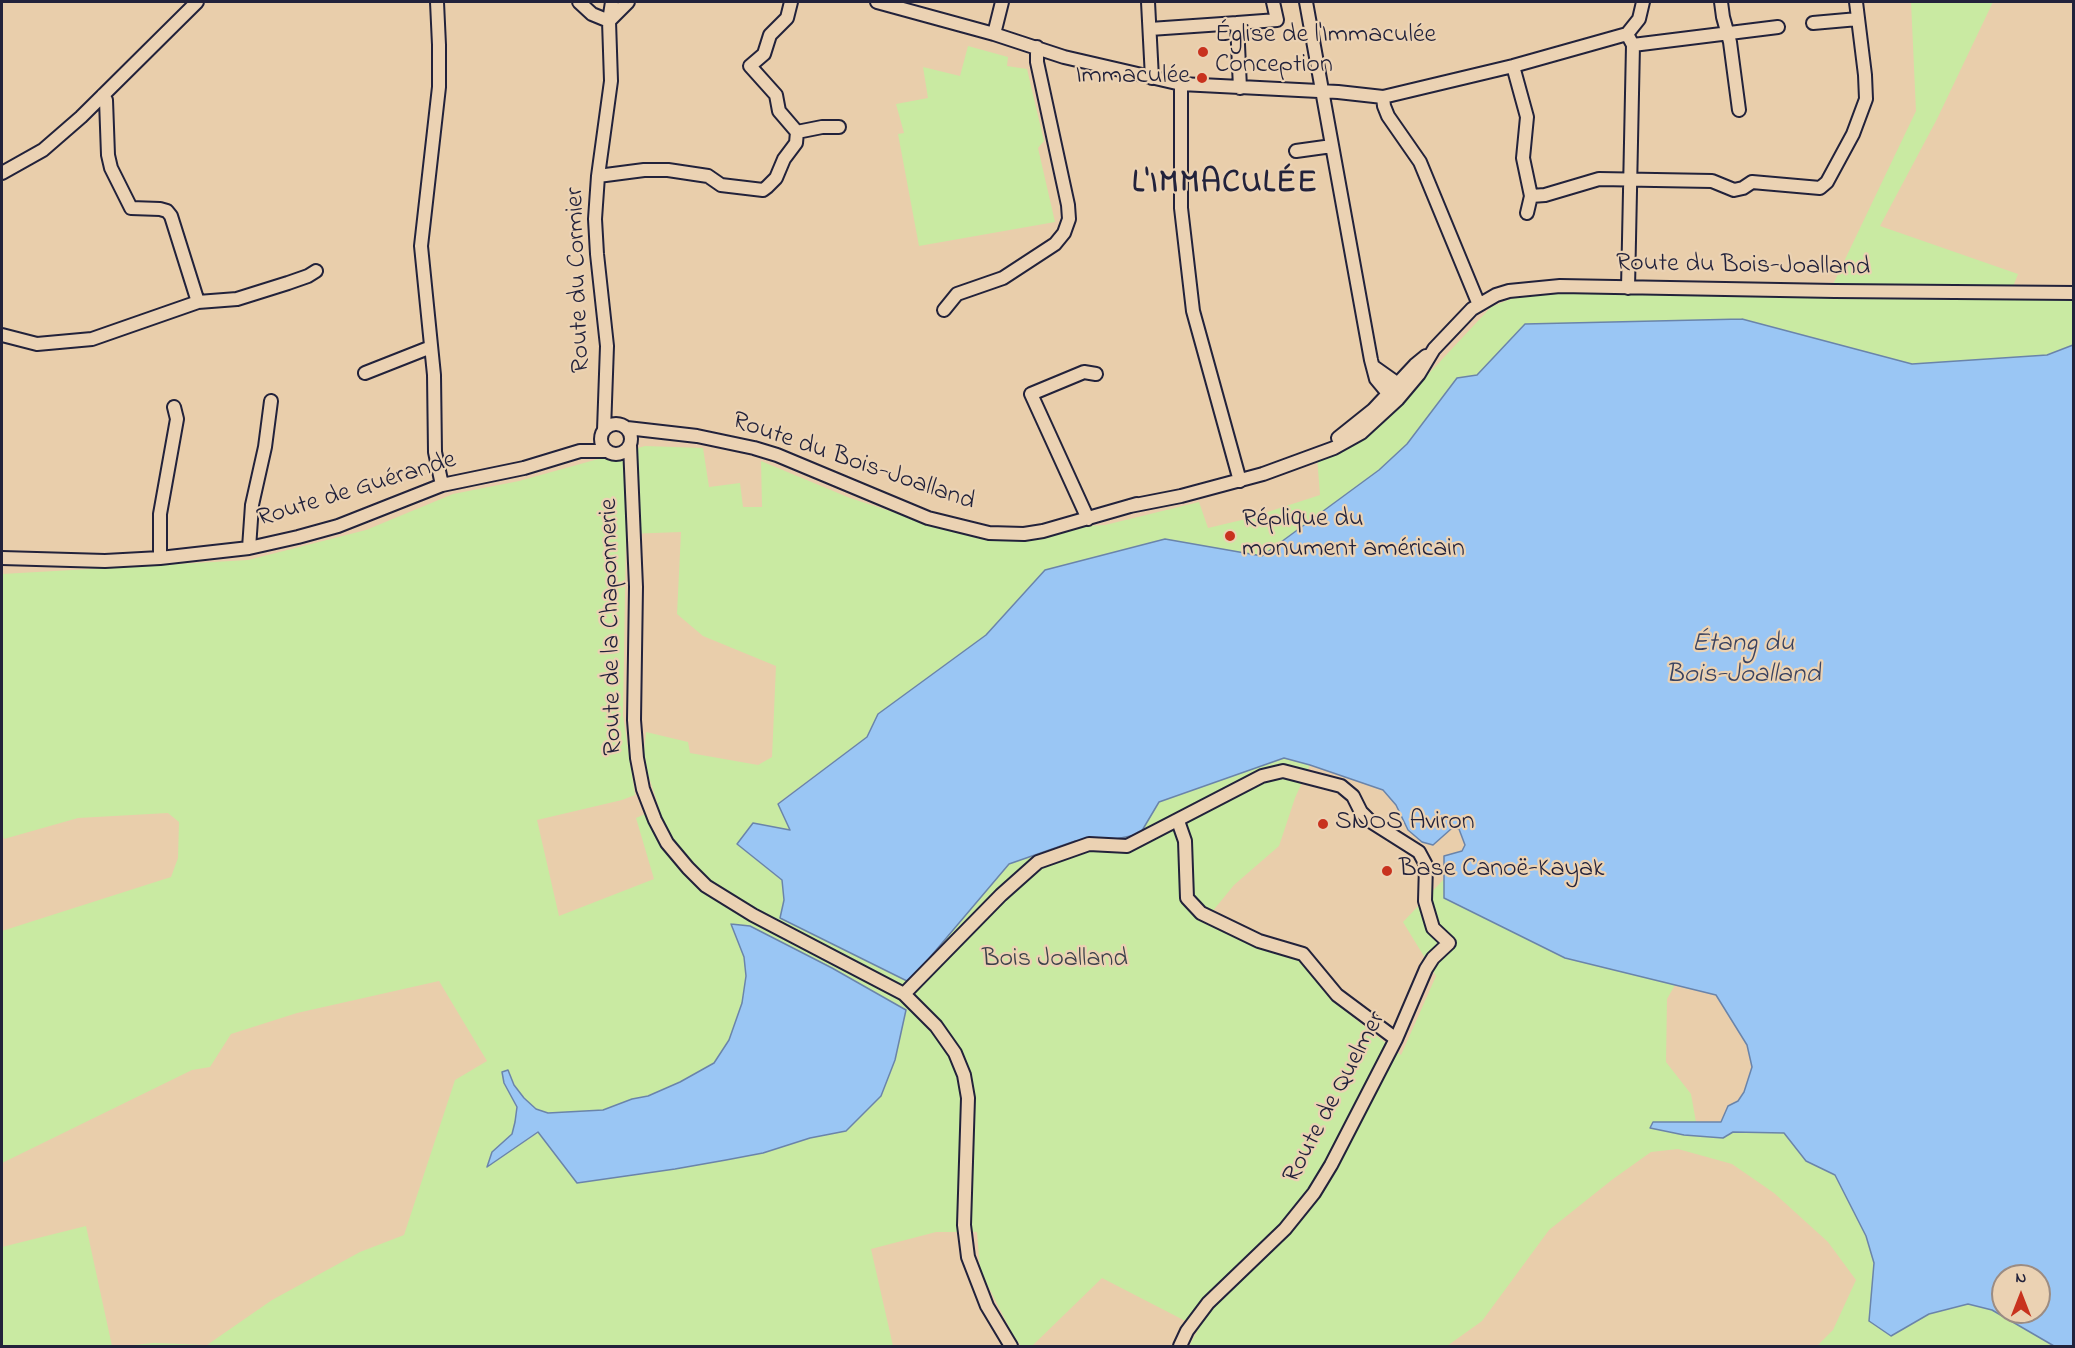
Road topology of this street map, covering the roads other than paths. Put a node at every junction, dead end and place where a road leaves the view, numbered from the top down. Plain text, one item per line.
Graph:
1 (197, 2) edge
2 (437, 2) edge
3 (579, 2) edge
4 (612, 2) edge
5 (628, 2) edge
6 (791, 2) edge
7 (877, 2) edge
8 (1002, 2) edge
9 (1148, 2) edge
10 (1274, 2) edge
11 (1306, 2) edge
12 (1643, 2) edge
13 (1721, 2) edge
14 (1856, 2) edge
15 (1858, 19) junction
16 (609, 21) junction
17 (1237, 23) junction
18 (1813, 23) dead end
19 (1778, 27) dead end
20 (1150, 29) junction
21 (1727, 33) junction
22 (994, 34) junction
23 (1630, 39) junction
24 (1038, 47) junction
25 (1513, 66) junction
26 (1152, 78) junction
27 (1181, 84) junction
28 (1240, 88) junction
29 (1322, 91) junction
30 (103, 95) junction
31 (1383, 97) junction
32 (1739, 110) dead end
33 (839, 127) dead end
34 (797, 132) junction
35 (1332, 146) junction
36 (1296, 151) dead end
37 (2, 173) edge
38 (598, 176) junction
39 (1630, 179) junction
40 (1532, 196) junction
41 (1527, 213) dead end
42 (316, 271) dead end
43 (1628, 288) junction
44 (2073, 293) edge
45 (198, 302) junction
46 (1481, 303) junction
47 (944, 310) dead end
48 (2, 334) edge
49 (431, 347) junction
50 (365, 373) dead end
51 (1375, 373) junction
52 (1096, 374) dead end
53 (1395, 393) junction
54 (606, 395) junction
55 (271, 401) dead end
56 (174, 407) dead end
57 (1375, 414) junction
58 (624, 427) junction
59 (666, 431) junction
60 (602, 433) junction
61 (630, 444) junction
62 (580, 451) junction
63 (610, 453) junction
64 (1239, 477) junction
65 (632, 481) junction
66 (442, 485) junction
67 (1130, 506) junction
68 (1088, 519) junction
69 (249, 548) junction
70 (2, 558) edge
71 (160, 558) junction
72 (1178, 821) junction
73 (904, 994) junction
74 (1396, 1039) junction
75 (1011, 1347) edge
76 (1180, 1347) edge

1 - 30 street
2 - 49 street
3 - 16 street
4 - 16 street, Route du Cormier
5 - 16 street
6 - 34 street
7 - 22 street
8 - 22 street
9 - 20 street
10 - 17 street
11 - 29 street
12 - 23 street
13 - 21 street
14 - 15 street
15 - 18 street
15 - 39 street
16 - 38 street, Route du Cormier
17 - 20 street
17 - 28 street
19 - 21 street
20 - 26 street
21 - 23 street
21 - 32 street
22 - 24 street
23 - 25 street
23 - 39 street
24 - 26 street
24 - 47 street
25 - 31 street
25 - 40 street
26 - 27 street
27 - 28 street
27 - 64 street
28 - 29 street
29 - 31 street
29 - 35 street
30 - 37 street
30 - 45 street
31 - 46 street
33 - 34 street
34 - 38 street
35 - 36 street
35 - 51 street
38 - 54 street, Route du Cormier
39 - 40 street
39 - 43 street
40 - 41 street
42 - 45 street
43 - 44 street, Route du Bois-Joalland
43 - 46 street, Route du Bois-Joalland
45 - 48 street
46 - 53 street, Route du Bois-Joalland
49 - 50 street
49 - 66 street
51 - 53 street
51 - 57 street
52 - 68 street
53 - 57 street, Route du Bois-Joalland
54 - 58 street
54 - 60 street, Route du Cormier
55 - 69 street
56 - 71 street
57 - 64 street, Route du Bois-Joalland
58 - 59 street, Route du Bois-Joalland
58 - 60 street
58 - 61 street
59 - 61 street, Route du Bois-Joalland
59 - 68 street, Route du Bois-Joalland
60 - 62 street, Route de Guérande
60 - 63 street
61 - 63 street
61 - 65 street, Route de la Chaponnerie
62 - 63 street, Route de Guérande
62 - 66 street, Route de Guérande
63 - 65 street
64 - 67 street, Route du Bois-Joalland
64 - 67 street, Route du Bois-Joalland
65 - 73 street, Route de la Chaponnerie
66 - 69 street, Route de Guérande
67 - 68 street, Route du Bois-Joalland
69 - 71 street, Route de Guérande
70 - 71 street, Route de Guérande
72 - 73 street
72 - 74 street
72 - 74 street, Route de Quelmer
73 - 75 street, Route de la Chaponnerie
74 - 76 street, Route de Quelmer

